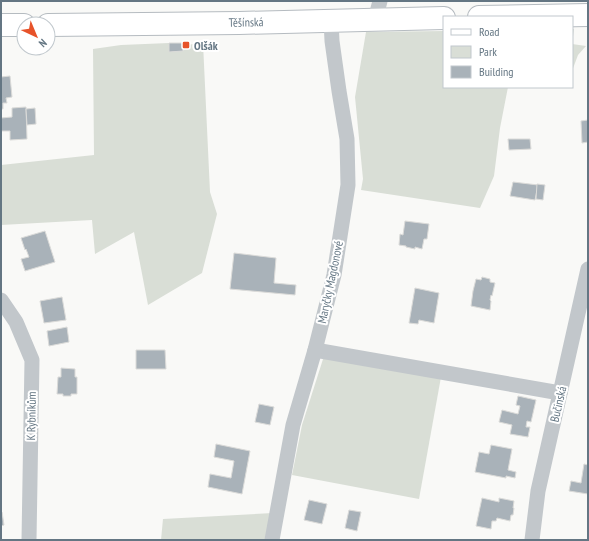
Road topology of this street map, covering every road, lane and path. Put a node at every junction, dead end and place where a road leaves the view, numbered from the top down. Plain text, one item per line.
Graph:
1 (378, 10) edge
2 (588, 15) edge
3 (534, 16) edge
4 (443, 18) edge
5 (331, 20) junction
6 (1, 25) edge
7 (16, 25) edge
8 (56, 25) edge
9 (588, 270) edge
10 (1, 300) edge
11 (314, 350) junction
12 (560, 393) junction
13 (29, 540) edge
14 (272, 540) edge
15 (532, 540) edge

1 - 4 main road, Těšínská
1 - 5 main road, Těšínská
2 - 3 main road
5 - 8 main road, Těšínská
5 - 11 street, Maryčky Magdonové
6 - 7 main road
9 - 12 street, Bučinská
10 - 13 street, K Rybníkům
11 - 12 street
11 - 14 street, Maryčky Magdonové
12 - 15 street, Bučinská

